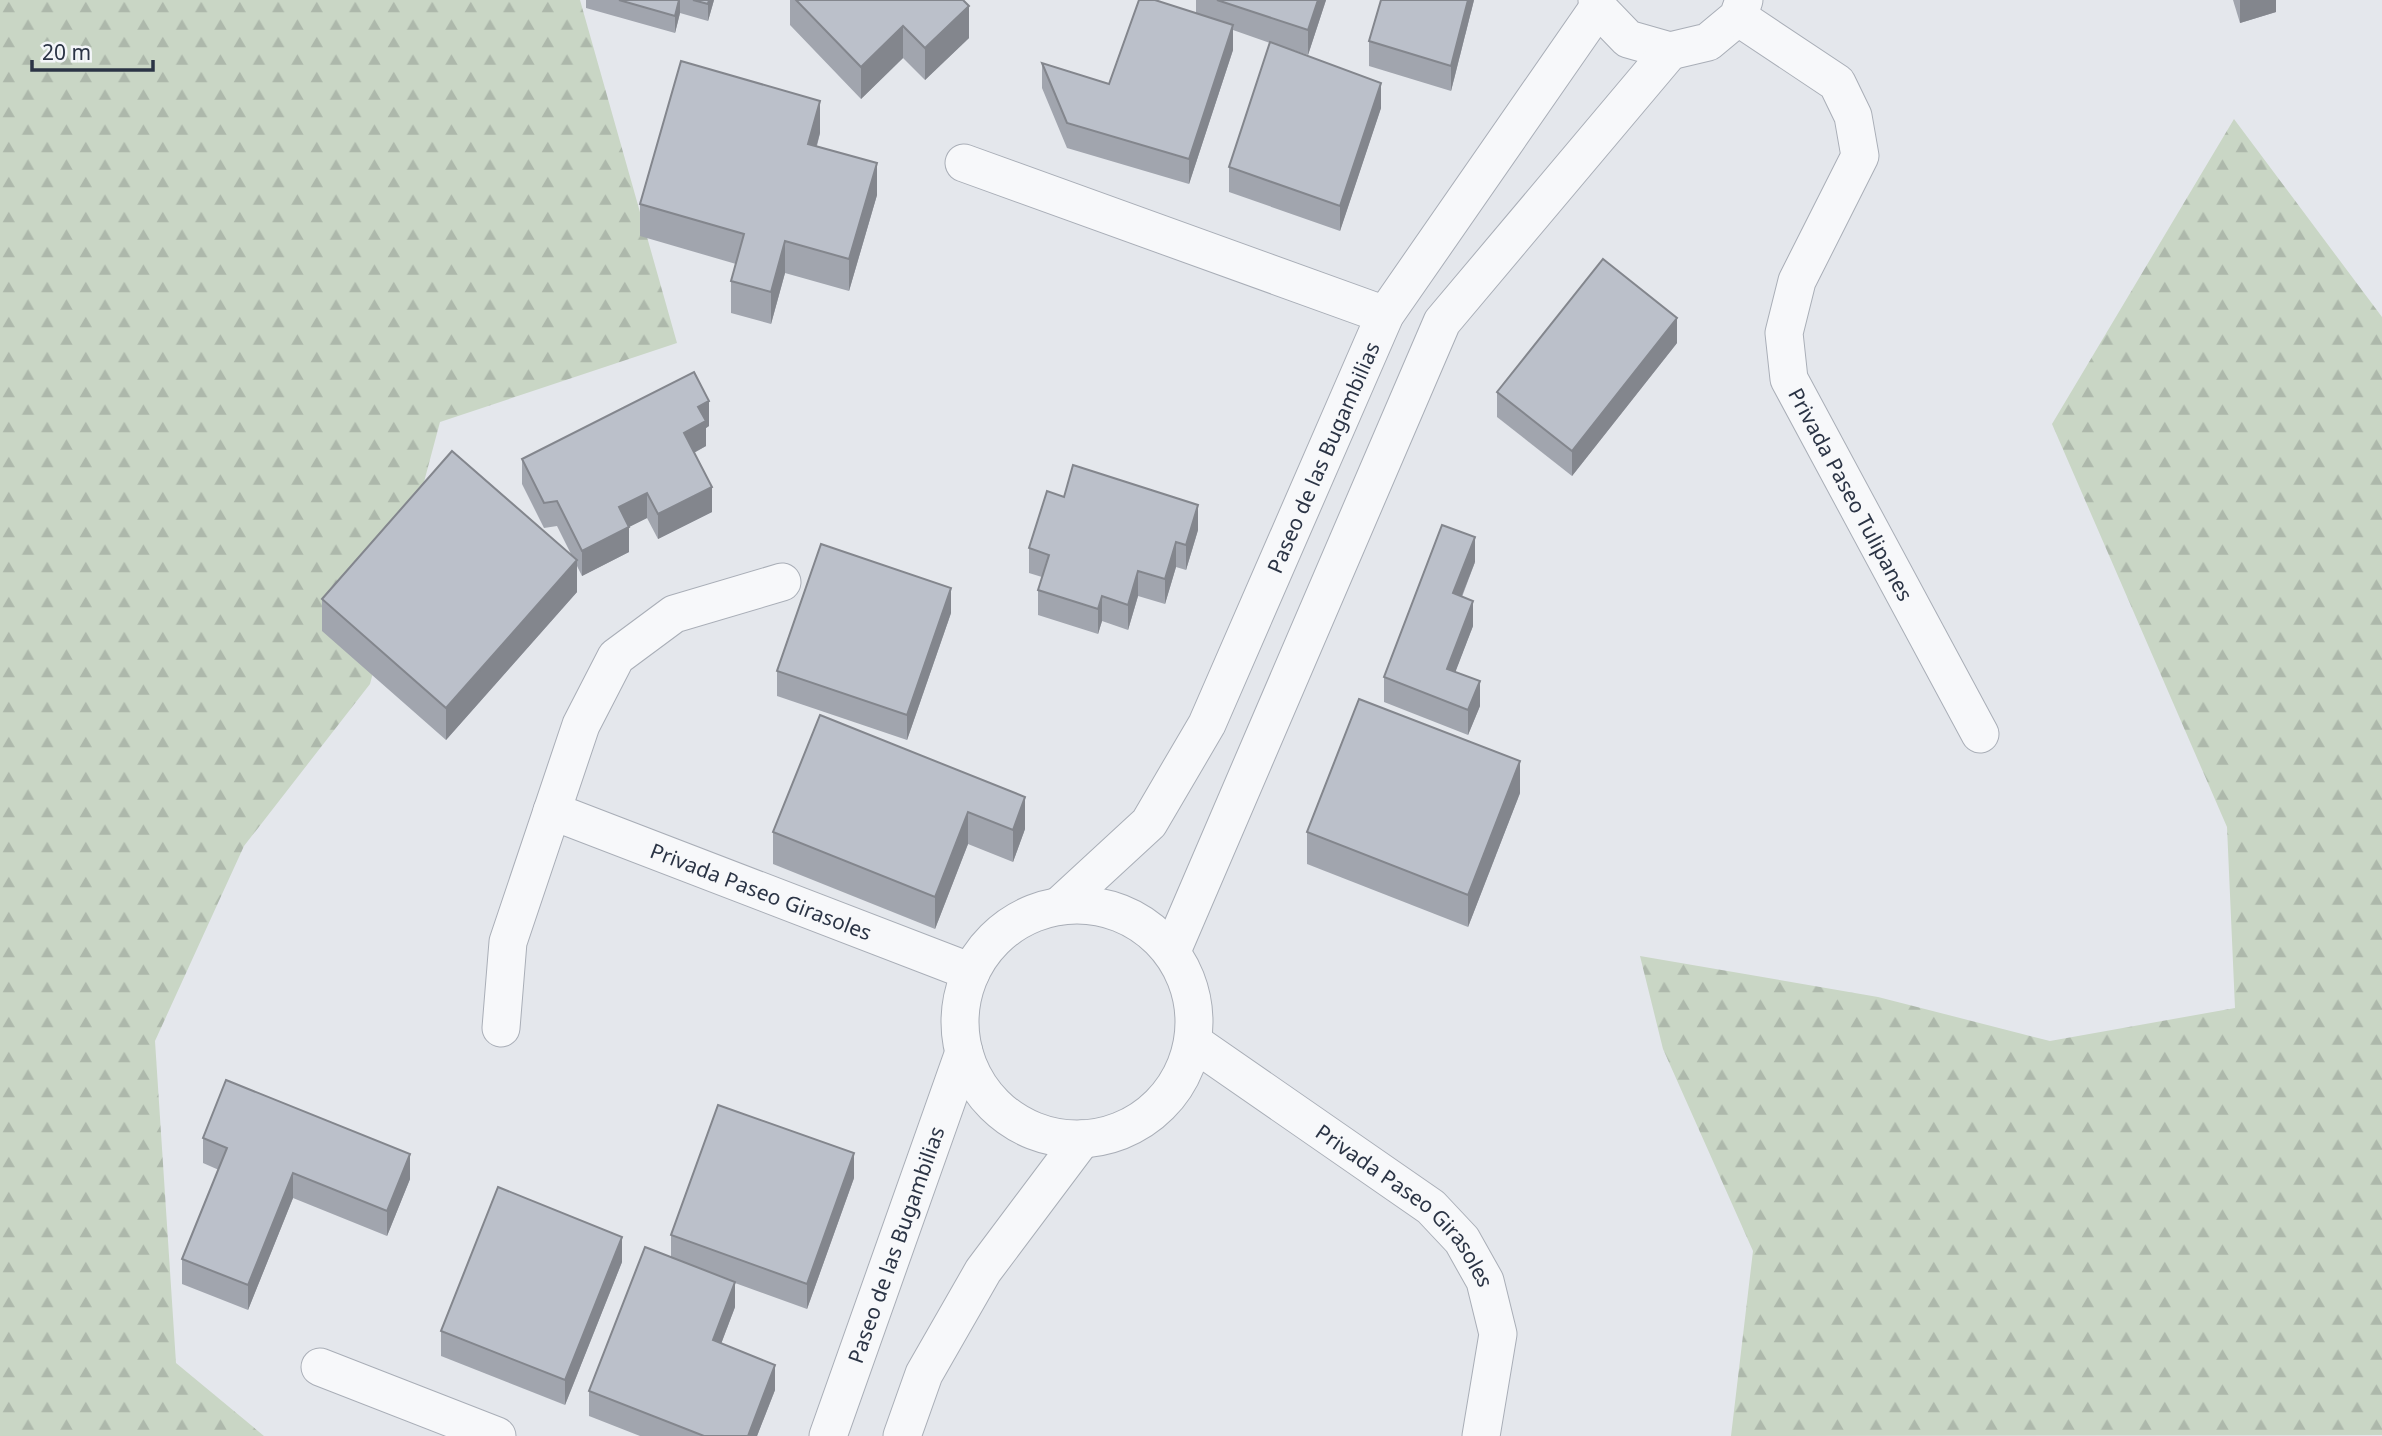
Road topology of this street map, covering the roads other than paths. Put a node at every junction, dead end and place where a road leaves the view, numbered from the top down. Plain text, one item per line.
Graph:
1 (1598, 4) edge
2 (1741, 9) edge
3 (1670, 51) junction
4 (964, 163) dead end
5 (1385, 315) junction
6 (782, 582) dead end
7 (1980, 734) dead end
8 (552, 811) junction
9 (1059, 906) junction
10 (1172, 951) junction
11 (971, 972) junction
12 (501, 1028) dead end
13 (1194, 1042) junction
14 (964, 1052) junction
15 (1082, 1139) junction
16 (320, 1367) dead end
17 (497, 1436) edge
18 (828, 1436) edge
19 (902, 1436) edge
20 (1481, 1436) edge

1 - 3 street
1 - 5 street, Paseo de las Bugambilias
2 - 3 street
2 - 7 street, Privada Paseo Tulipanes
3 - 10 street
4 - 5 street
5 - 9 street, Paseo de las Bugambilias
6 - 8 street
8 - 11 street, Privada Paseo Girasoles
8 - 12 street
9 - 10 street
9 - 11 street
10 - 13 street
11 - 14 street
13 - 15 street
13 - 20 street, Privada Paseo Girasoles
14 - 15 street
14 - 18 street, Paseo de las Bugambilias
15 - 19 street
16 - 17 street

